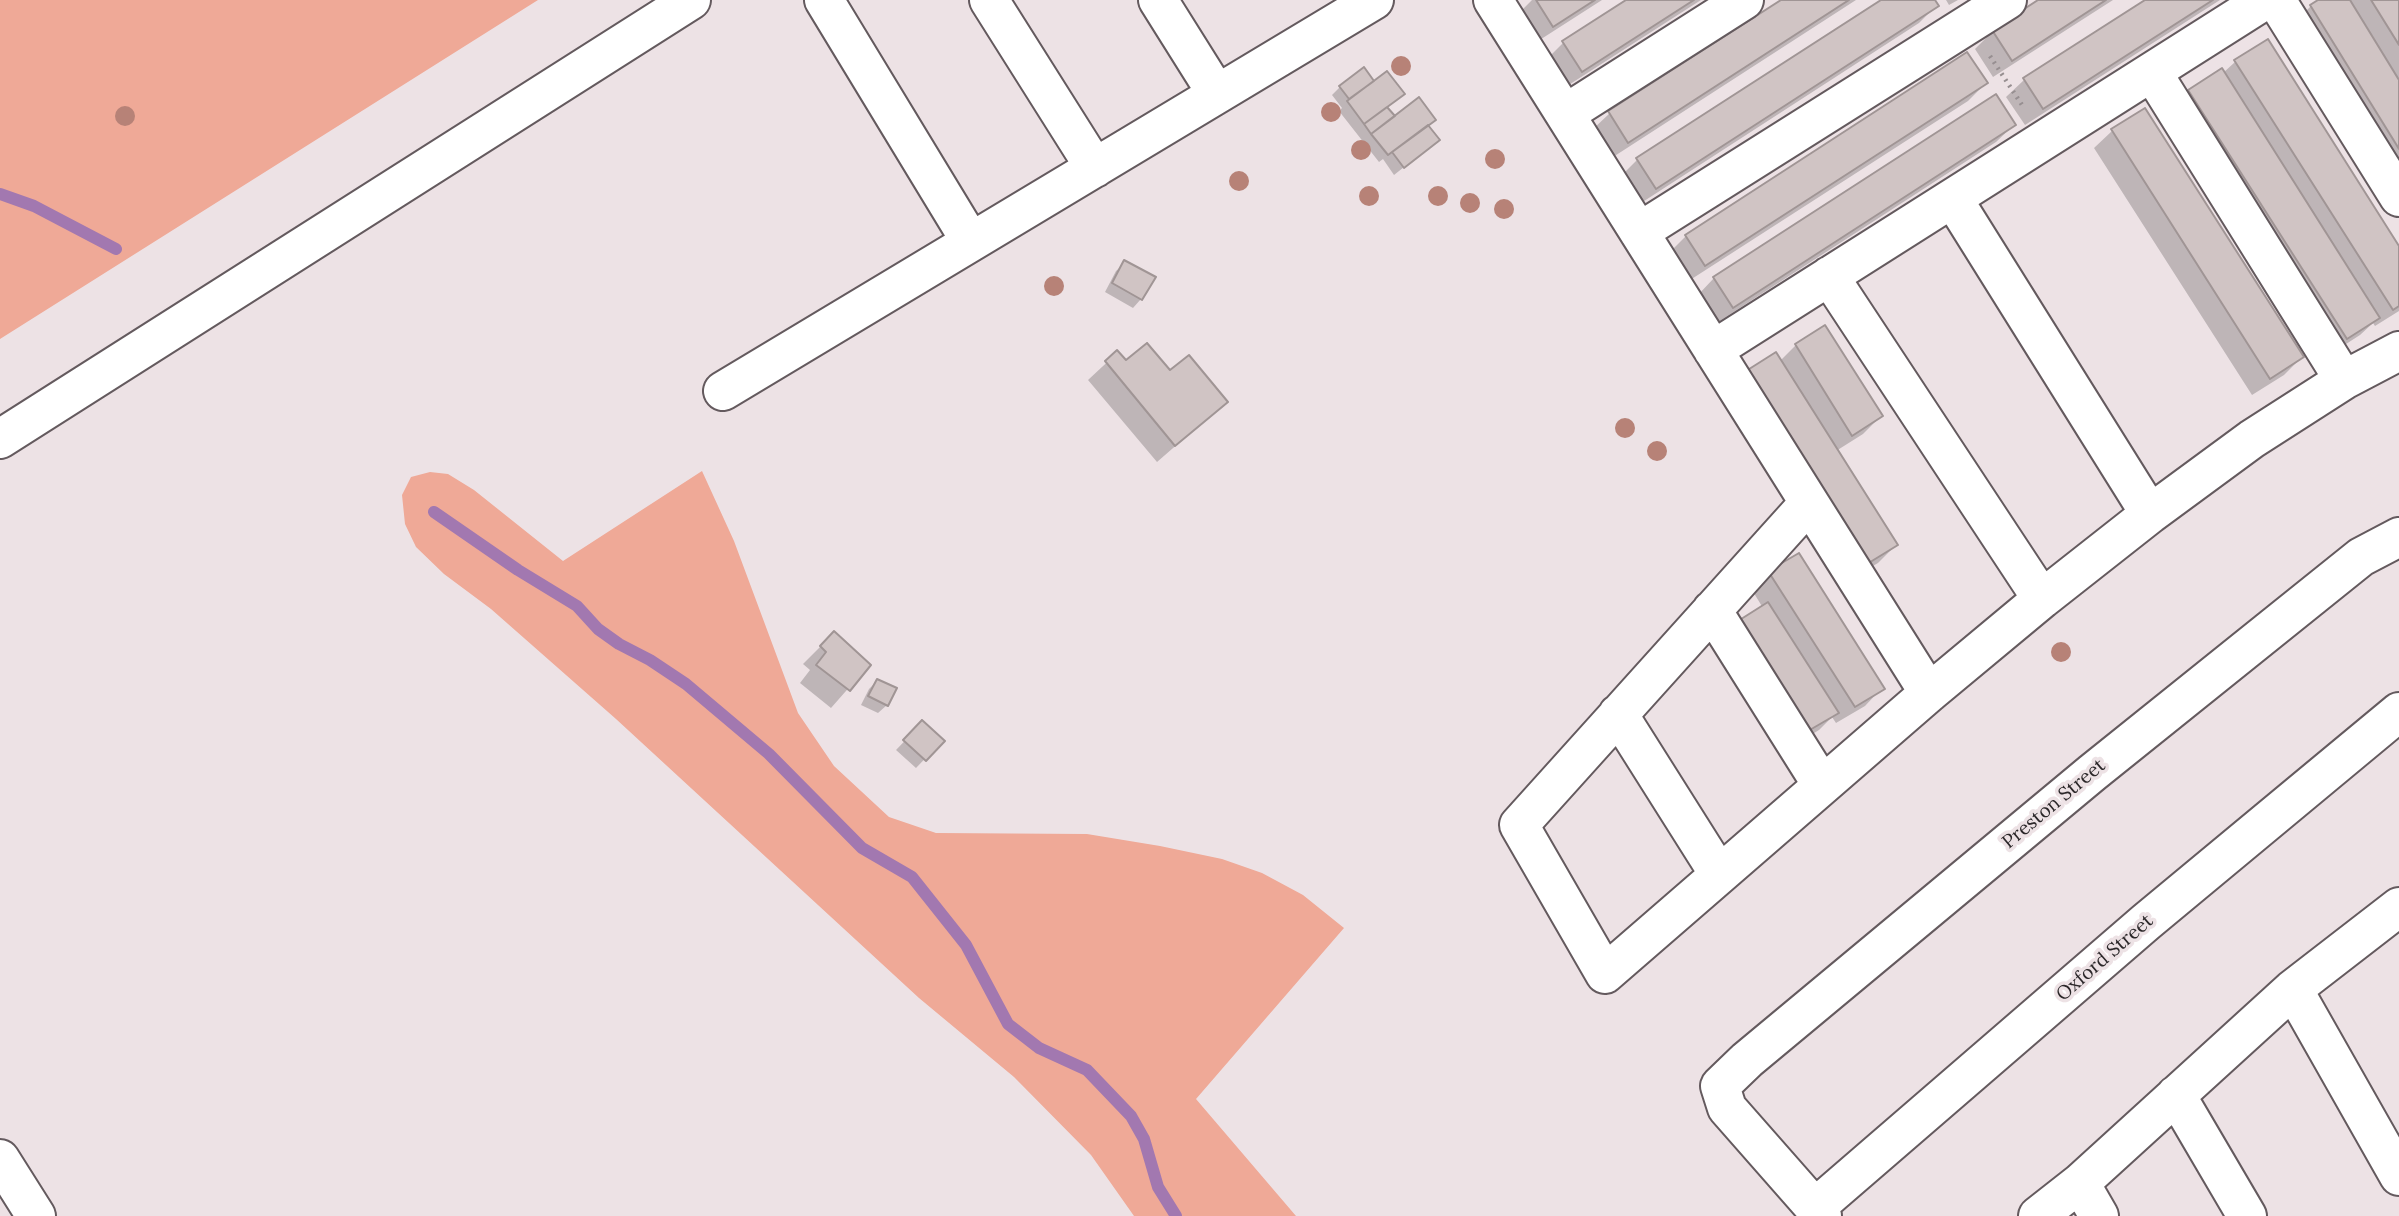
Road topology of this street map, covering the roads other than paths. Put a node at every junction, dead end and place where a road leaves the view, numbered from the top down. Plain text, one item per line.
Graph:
1 (691, 0) edge
2 (824, 0) edge
3 (989, 0) edge
4 (1158, 0) edge
5 (1374, 0) edge
6 (1493, 0) edge
7 (1744, 0) edge
8 (2007, 0) edge
9 (2265, 0) edge
10 (2276, 0) edge
11 (1331, 11) edge
12 (2152, 72) junction
13 (1217, 94) junction
14 (1565, 114) junction
15 (1095, 167) junction
16 (2399, 197) edge
17 (1953, 199) junction
18 (1639, 232) junction
19 (971, 242) junction
20 (1829, 276) junction
21 (1713, 351) junction
22 (2399, 351) edge
23 (2344, 380) junction
24 (723, 391) dead end
25 (0, 439) edge
26 (1809, 503) junction
27 (2150, 514) junction
28 (2398, 540) edge
29 (2042, 599) junction
30 (1712, 610) junction
31 (1929, 693) junction
32 (2399, 712) edge
33 (1618, 714) junction
34 (1822, 785) junction
35 (1719, 874) junction
36 (2399, 907) edge
37 (2293, 989) junction
38 (2176, 1095) junction
39 (0, 1158) edge
40 (2399, 1176) edge
41 (2080, 1183) junction
42 (1818, 1212) edge
43 (36, 1216) edge
44 (2038, 1216) edge
45 (2099, 1216) edge
46 (2247, 1216) edge

1 - 25 street
2 - 19 street
3 - 15 street
4 - 13 street
5 - 11 street
6 - 14 street
7 - 14 street
8 - 18 street
9 - 12 street
10 - 16 street
11 - 13 street
12 - 17 street
12 - 23 street
13 - 15 street
14 - 18 street
15 - 19 street
17 - 20 street
17 - 27 street
18 - 21 street
19 - 24 street
20 - 21 street
20 - 29 street
21 - 26 street
22 - 23 street
23 - 27 street
26 - 30 street
26 - 31 street
27 - 29 street
28 - 42 street, Preston Street
29 - 31 street
30 - 33 street
30 - 34 street
31 - 34 street
32 - 42 street, Oxford Street
33 - 35 street
33 - 35 street
34 - 35 street
36 - 37 street
37 - 38 street
37 - 40 street
38 - 41 street
38 - 46 street
39 - 43 street
41 - 44 street
41 - 45 street

